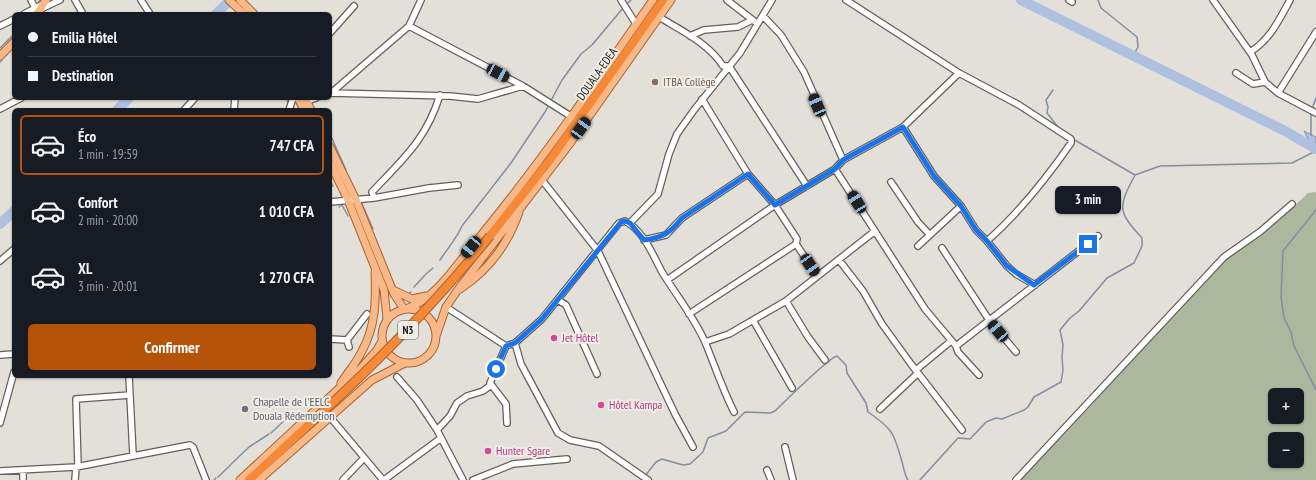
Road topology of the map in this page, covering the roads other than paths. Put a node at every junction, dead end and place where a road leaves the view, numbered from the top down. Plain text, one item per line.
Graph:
1 (31, 0) edge
2 (60, 0) edge
3 (75, 0) edge
4 (141, 0) edge
5 (229, 0) edge
6 (240, 0) edge
7 (421, 0) edge
8 (621, 0) edge
9 (653, 0) edge
10 (663, 0) edge
11 (671, 0) edge
12 (727, 0) edge
13 (772, 0) edge
14 (846, 0) edge
15 (1213, 0) edge
16 (1290, 0) edge
17 (354, 6) dead end
18 (40, 9) edge
19 (244, 10) edge
20 (30, 12) edge
21 (82, 12) edge
22 (149, 12) edge
23 (763, 16) junction
24 (659, 17) junction
25 (12, 20) edge
26 (752, 20) junction
27 (636, 24) junction
28 (758, 24) junction
29 (0, 26) edge
30 (409, 26) junction
31 (332, 31) edge
32 (1316, 32) edge
33 (690, 36) junction
34 (12, 44) edge
35 (1250, 52) junction
36 (0, 56) edge
37 (729, 66) junction
38 (959, 73) junction
39 (1236, 73) dead end
40 (1265, 82) junction
41 (523, 86) junction
42 (332, 92) edge
43 (332, 93) edge
44 (1278, 93) junction
45 (440, 96) junction
46 (702, 99) junction
47 (17, 100) edge
48 (193, 100) edge
49 (186, 108) edge
50 (0, 109) edge
51 (1316, 113) edge
52 (572, 117) junction
53 (903, 127) junction
54 (332, 152) edge
55 (843, 160) junction
56 (332, 166) edge
57 (835, 169) junction
58 (748, 174) junction
59 (542, 180) junction
60 (891, 182) dead end
61 (458, 185) dead end
62 (807, 186) junction
63 (374, 198) junction
64 (352, 200) junction
65 (332, 202) edge
66 (1292, 204) dead end
67 (775, 205) junction
68 (522, 206) junction
69 (961, 206) junction
70 (630, 223) junction
71 (875, 231) junction
72 (930, 235) junction
73 (1098, 236) dead end
74 (644, 240) junction
75 (987, 241) junction
76 (796, 244) junction
77 (918, 246) dead end
78 (942, 248) dead end
79 (12, 251) edge
80 (598, 251) junction
81 (839, 260) junction
82 (0, 261) edge
83 (375, 266) junction
84 (817, 275) junction
85 (667, 280) junction
86 (1034, 285) junction
87 (392, 290) junction
88 (456, 291) junction
89 (432, 293) junction
90 (558, 300) junction
91 (786, 301) junction
92 (446, 307) junction
93 (405, 309) junction
94 (367, 314) dead end
95 (689, 314) junction
96 (387, 319) junction
97 (753, 320) junction
98 (990, 320) junction
99 (436, 336) junction
100 (332, 339) edge
101 (347, 340) junction
102 (382, 341) junction
103 (951, 341) junction
104 (705, 342) junction
105 (515, 343) junction
106 (506, 346) junction
107 (956, 346) junction
108 (349, 347) dead end
109 (1016, 352) dead end
110 (12, 354) edge
111 (0, 355) edge
112 (825, 360) dead end
113 (405, 363) junction
114 (917, 371) junction
115 (597, 374) dead end
116 (978, 374) dead end
117 (397, 377) dead end
118 (12, 378) edge
119 (129, 378) edge
120 (491, 385) junction
121 (792, 388) dead end
122 (334, 394) junction
123 (130, 395) junction
124 (880, 409) dead end
125 (734, 412) dead end
126 (330, 417) junction
127 (0, 423) edge
128 (507, 423) dead end
129 (437, 430) junction
130 (962, 430) dead end
131 (441, 438) junction
132 (693, 447) dead end
133 (785, 448) dead end
134 (133, 455) junction
135 (364, 458) junction
136 (567, 459) dead end
137 (77, 466) junction
138 (767, 470) dead end
139 (0, 471) edge
140 (23, 471) junction
141 (23, 480) edge
142 (75, 480) edge
143 (206, 480) edge
144 (240, 480) edge
145 (249, 480) edge
146 (259, 480) edge
147 (343, 480) edge
148 (384, 480) edge
149 (464, 480) edge
150 (473, 480) edge
151 (648, 480) edge
152 (771, 480) edge
153 (793, 480) edge
154 (1016, 480) edge

1 - 18 street
2 - 18 street
3 - 21 street
4 - 22 street
5 - 19 main road
6 - 19 main road
7 - 30 street
8 - 27 street
9 - 27 main road
10 - 145 highway, DOUALA-EDEA / N3, bridge
11 - 24 main road
12 - 26 street
13 - 23 street
14 - 38 street
15 - 35 street
16 - 35 street
17 - 31 street
18 - 20 street
23 - 28 street
23 - 55 street
24 - 33 street
24 - 59 main road
25 - 29 street
26 - 28 street
26 - 33 street
27 - 52 main road
28 - 37 street
30 - 41 street
30 - 42 street
32 - 44 street
33 - 37 street
34 - 36 main road
35 - 40 street
37 - 46 street
37 - 62 street
38 - 53 street
38 - 75 street
39 - 40 street
40 - 44 street
41 - 45 street
41 - 52 street
43 - 45 street
44 - 51 street
45 - 63 street
46 - 58 street
46 - 70 street
47 - 50 street
48 - 49 street
52 - 89 main road
53 - 55 street
53 - 69 street
54 - 64 main road
55 - 57 street
56 - 64 main road
57 - 62 street
57 - 71 street
58 - 67 street
58 - 74 street
59 - 68 main road
59 - 80 street
60 - 72 street
61 - 63 street
62 - 67 street
63 - 64 street
64 - 65 street
64 - 83 main road
64 - 87 main road
66 - 154 street
67 - 76 street
67 - 85 street
68 - 88 main road
68 - 88 main road
69 - 72 street
69 - 75 street
70 - 74 street
70 - 80 street
71 - 81 street
71 - 103 street
72 - 77 street
73 - 86 street
74 - 85 street
75 - 86 street
76 - 84 street
76 - 95 street
78 - 98 street
79 - 82 street
80 - 90 street
80 - 132 street
81 - 84 street
81 - 114 street
83 - 96 main road
83 - 122 main road
84 - 91 street
85 - 95 street
86 - 98 street
87 - 89 main road
87 - 93 main road
88 - 92 main road
89 - 93 main road
90 - 105 street
90 - 115 street
91 - 97 street
91 - 112 street
92 - 99 main road
92 - 106 street
93 - 96 main road
93 - 99 main road
94 - 101 street
95 - 104 street
96 - 102 main road
97 - 104 street
97 - 121 street
98 - 107 street
98 - 109 street
99 - 113 main road
100 - 101 street
101 - 108 street
102 - 113 main road
102 - 122 main road
103 - 107 street
103 - 114 street
104 - 125 street
105 - 106 street
105 - 151 street
106 - 120 street
107 - 116 street
110 - 111 street
113 - 126 main road
114 - 124 street
114 - 130 street
117 - 129 street
118 - 127 street
119 - 123 street
120 - 128 street
120 - 129 street
122 - 144 main road
123 - 134 street
123 - 137 street
126 - 135 street
126 - 146 main road
129 - 131 street
131 - 148 street
131 - 149 street
133 - 153 street
134 - 137 street
134 - 143 street
135 - 147 street
135 - 148 street
136 - 150 street
137 - 140 street
137 - 142 street
138 - 152 street
139 - 140 street
140 - 141 street

